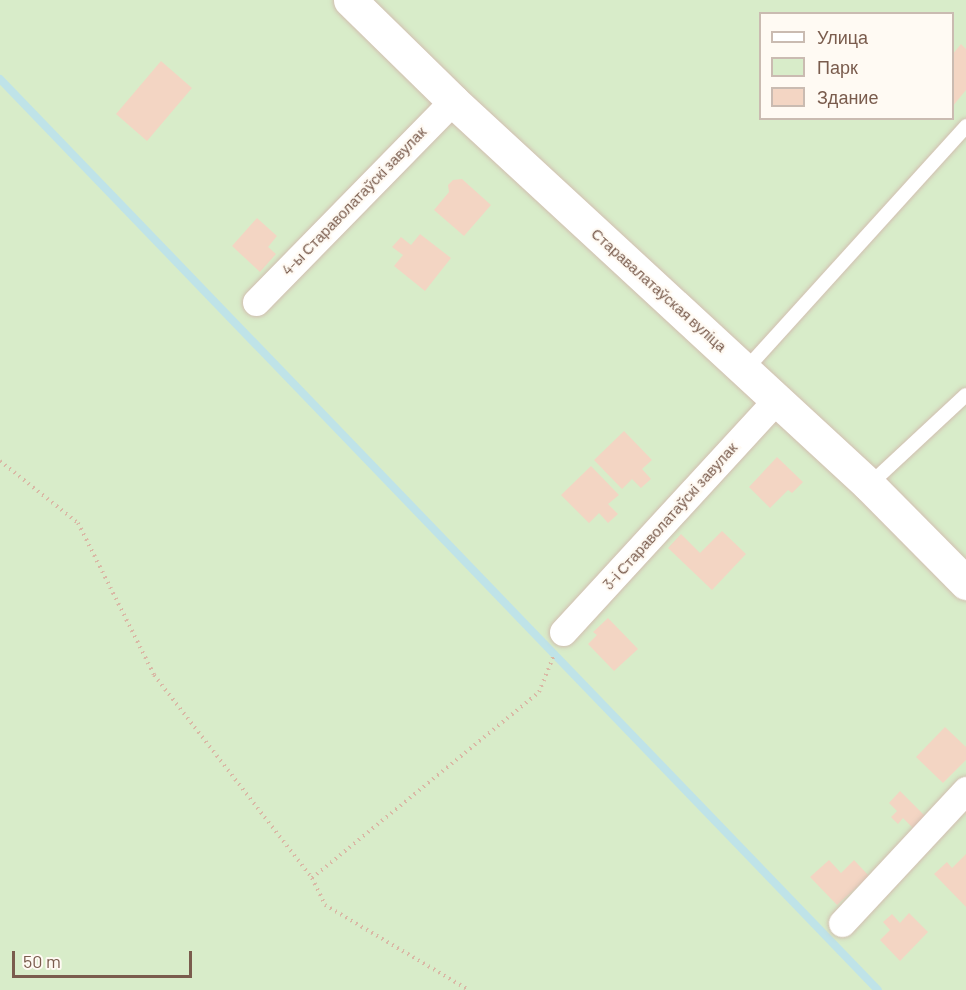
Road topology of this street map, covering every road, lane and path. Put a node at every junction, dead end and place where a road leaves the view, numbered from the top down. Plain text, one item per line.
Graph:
1 (350, 0) edge
2 (453, 100) junction
3 (966, 126) edge
4 (256, 302) dead end
5 (746, 369) junction
6 (966, 395) edge
7 (777, 399) junction
8 (0, 461) edge
9 (868, 485) junction
10 (966, 583) edge
11 (563, 632) joint
12 (966, 790) edge
13 (312, 878) junction
14 (842, 923) dead end
15 (469, 990) edge

1 - 2 street, Старавалатаўская вуліца
2 - 4 street, 4-ы Стараволатаўскі завулак
2 - 5 street, Старавалатаўская вуліца
3 - 5 lane
5 - 7 street, Старавалатаўская вуліца
6 - 9 lane
7 - 9 street, Старавалатаўская вуліца
7 - 11 street, 3-і Стараволатаўскі завулак
8 - 13 path
9 - 10 street, Старавалатаўская вуліца
11 - 13 path
12 - 14 street
13 - 15 path

